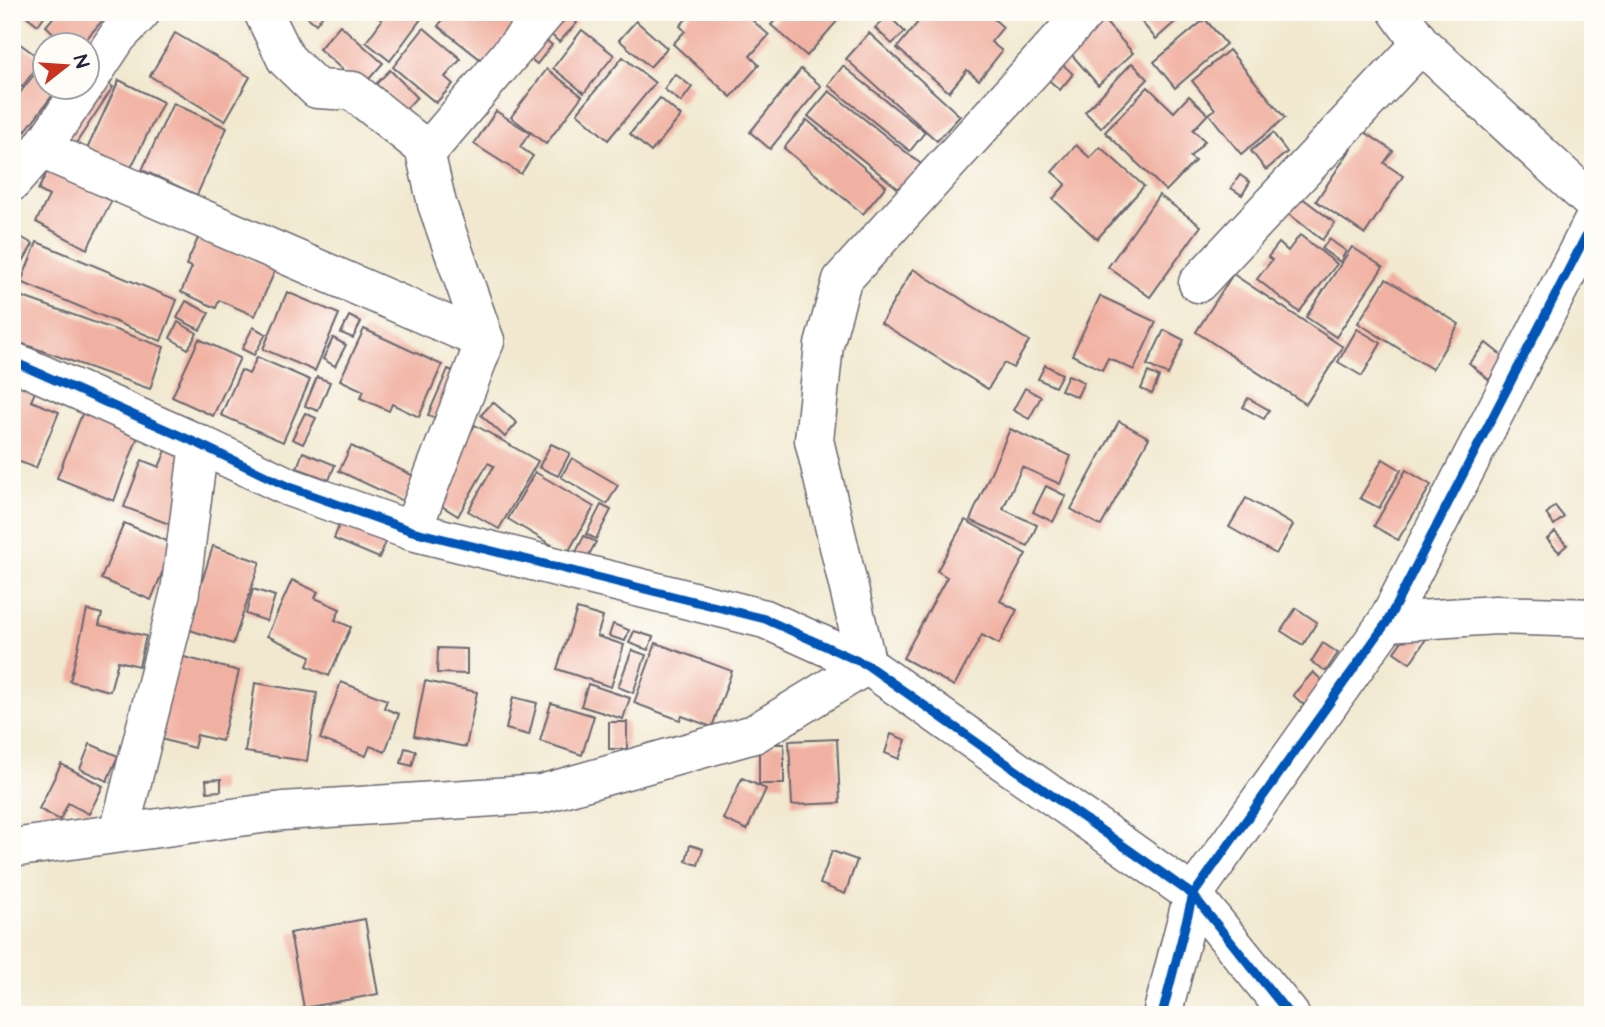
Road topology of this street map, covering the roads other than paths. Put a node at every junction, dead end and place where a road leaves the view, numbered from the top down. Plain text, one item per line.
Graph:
1 (141, 12) edge
2 (263, 12) edge
3 (545, 12) edge
4 (1085, 12) edge
5 (1398, 12) edge
6 (1421, 44) junction
7 (102, 61) edge
8 (73, 102) edge
9 (41, 149) junction
10 (428, 151) junction
11 (12, 182) edge
12 (1593, 203) edge
13 (1593, 222) edge
14 (1198, 283) dead end
15 (485, 341) junction
16 (12, 361) edge
17 (199, 444) junction
18 (412, 531) junction
19 (1593, 618) edge
20 (1387, 622) junction
21 (867, 665) junction
22 (119, 833) junction
23 (12, 848) edge
24 (1193, 895) junction
25 (1162, 1015) edge
26 (1290, 1015) edge

1 - 7 street
2 - 10 street
3 - 10 street
4 - 21 street
5 - 6 street
6 - 12 street
6 - 14 street
8 - 9 street
9 - 11 street
9 - 15 street
10 - 15 street
13 - 20 street
15 - 18 street
16 - 17 street
17 - 18 street
17 - 22 street
18 - 21 street
19 - 20 street
20 - 24 street
21 - 22 street
21 - 24 street
22 - 23 street
24 - 25 street
24 - 26 street

